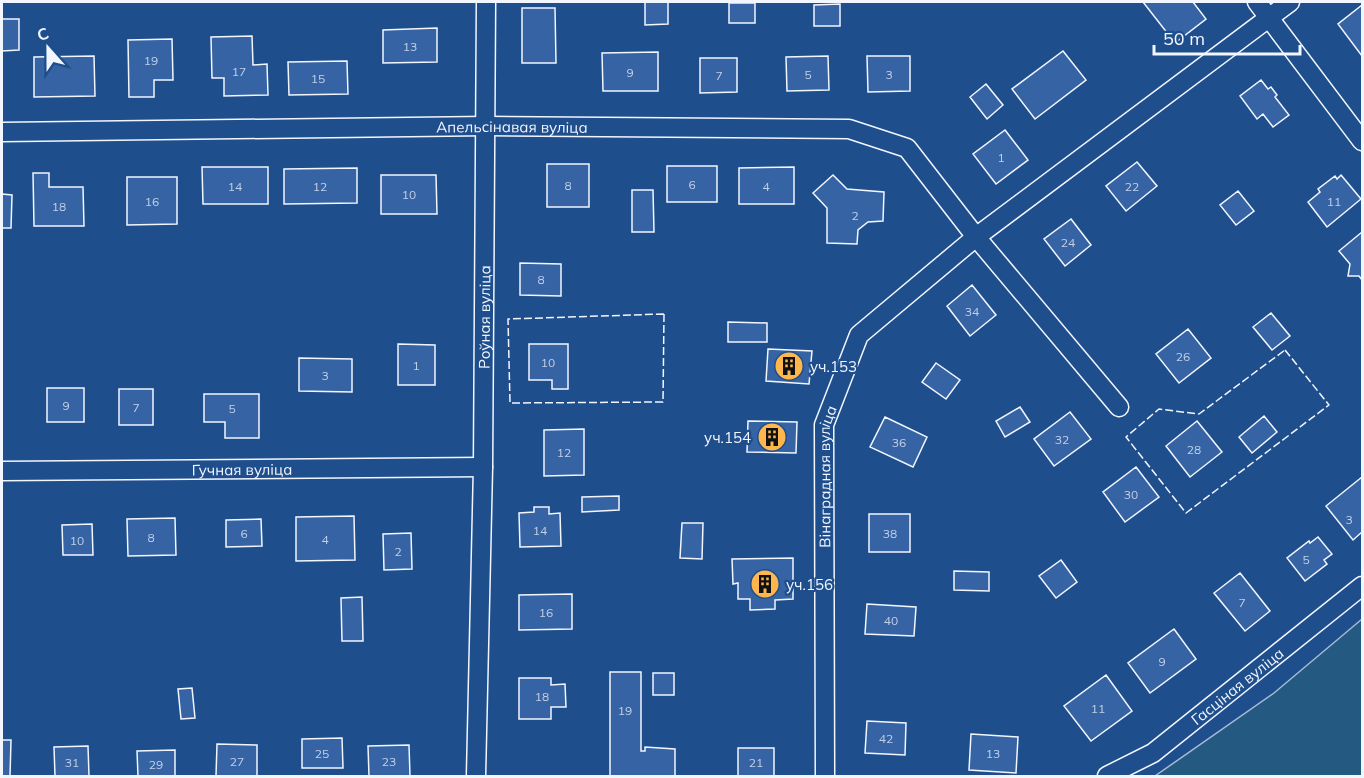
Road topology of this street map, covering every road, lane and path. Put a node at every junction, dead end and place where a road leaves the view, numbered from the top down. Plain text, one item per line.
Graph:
1 (486, 2) edge
2 (1257, 2) edge
3 (1290, 2) edge
4 (1268, 17) junction
5 (487, 126) junction
6 (2, 132) edge
7 (1362, 141) edge
8 (976, 237) junction
9 (1119, 406) dead end
10 (483, 467) junction
11 (2, 471) edge
12 (1362, 586) edge
13 (476, 777) edge
14 (825, 777) edge
15 (1107, 777) edge

1 - 5 street, Роўная вуліца
2 - 4 street
3 - 4 street, Вінаградная вуліца
4 - 7 street
4 - 8 street, Вінаградная вуліца
5 - 6 street, Апельсінавая вуліца
5 - 8 street, Апельсінавая вуліца
5 - 10 street, Роўная вуліца
8 - 9 street
8 - 14 street, Вінаградная вуліца
10 - 11 street, Гучная вуліца
10 - 13 street, Роўная вуліца
12 - 15 street, Гасціная вуліца

